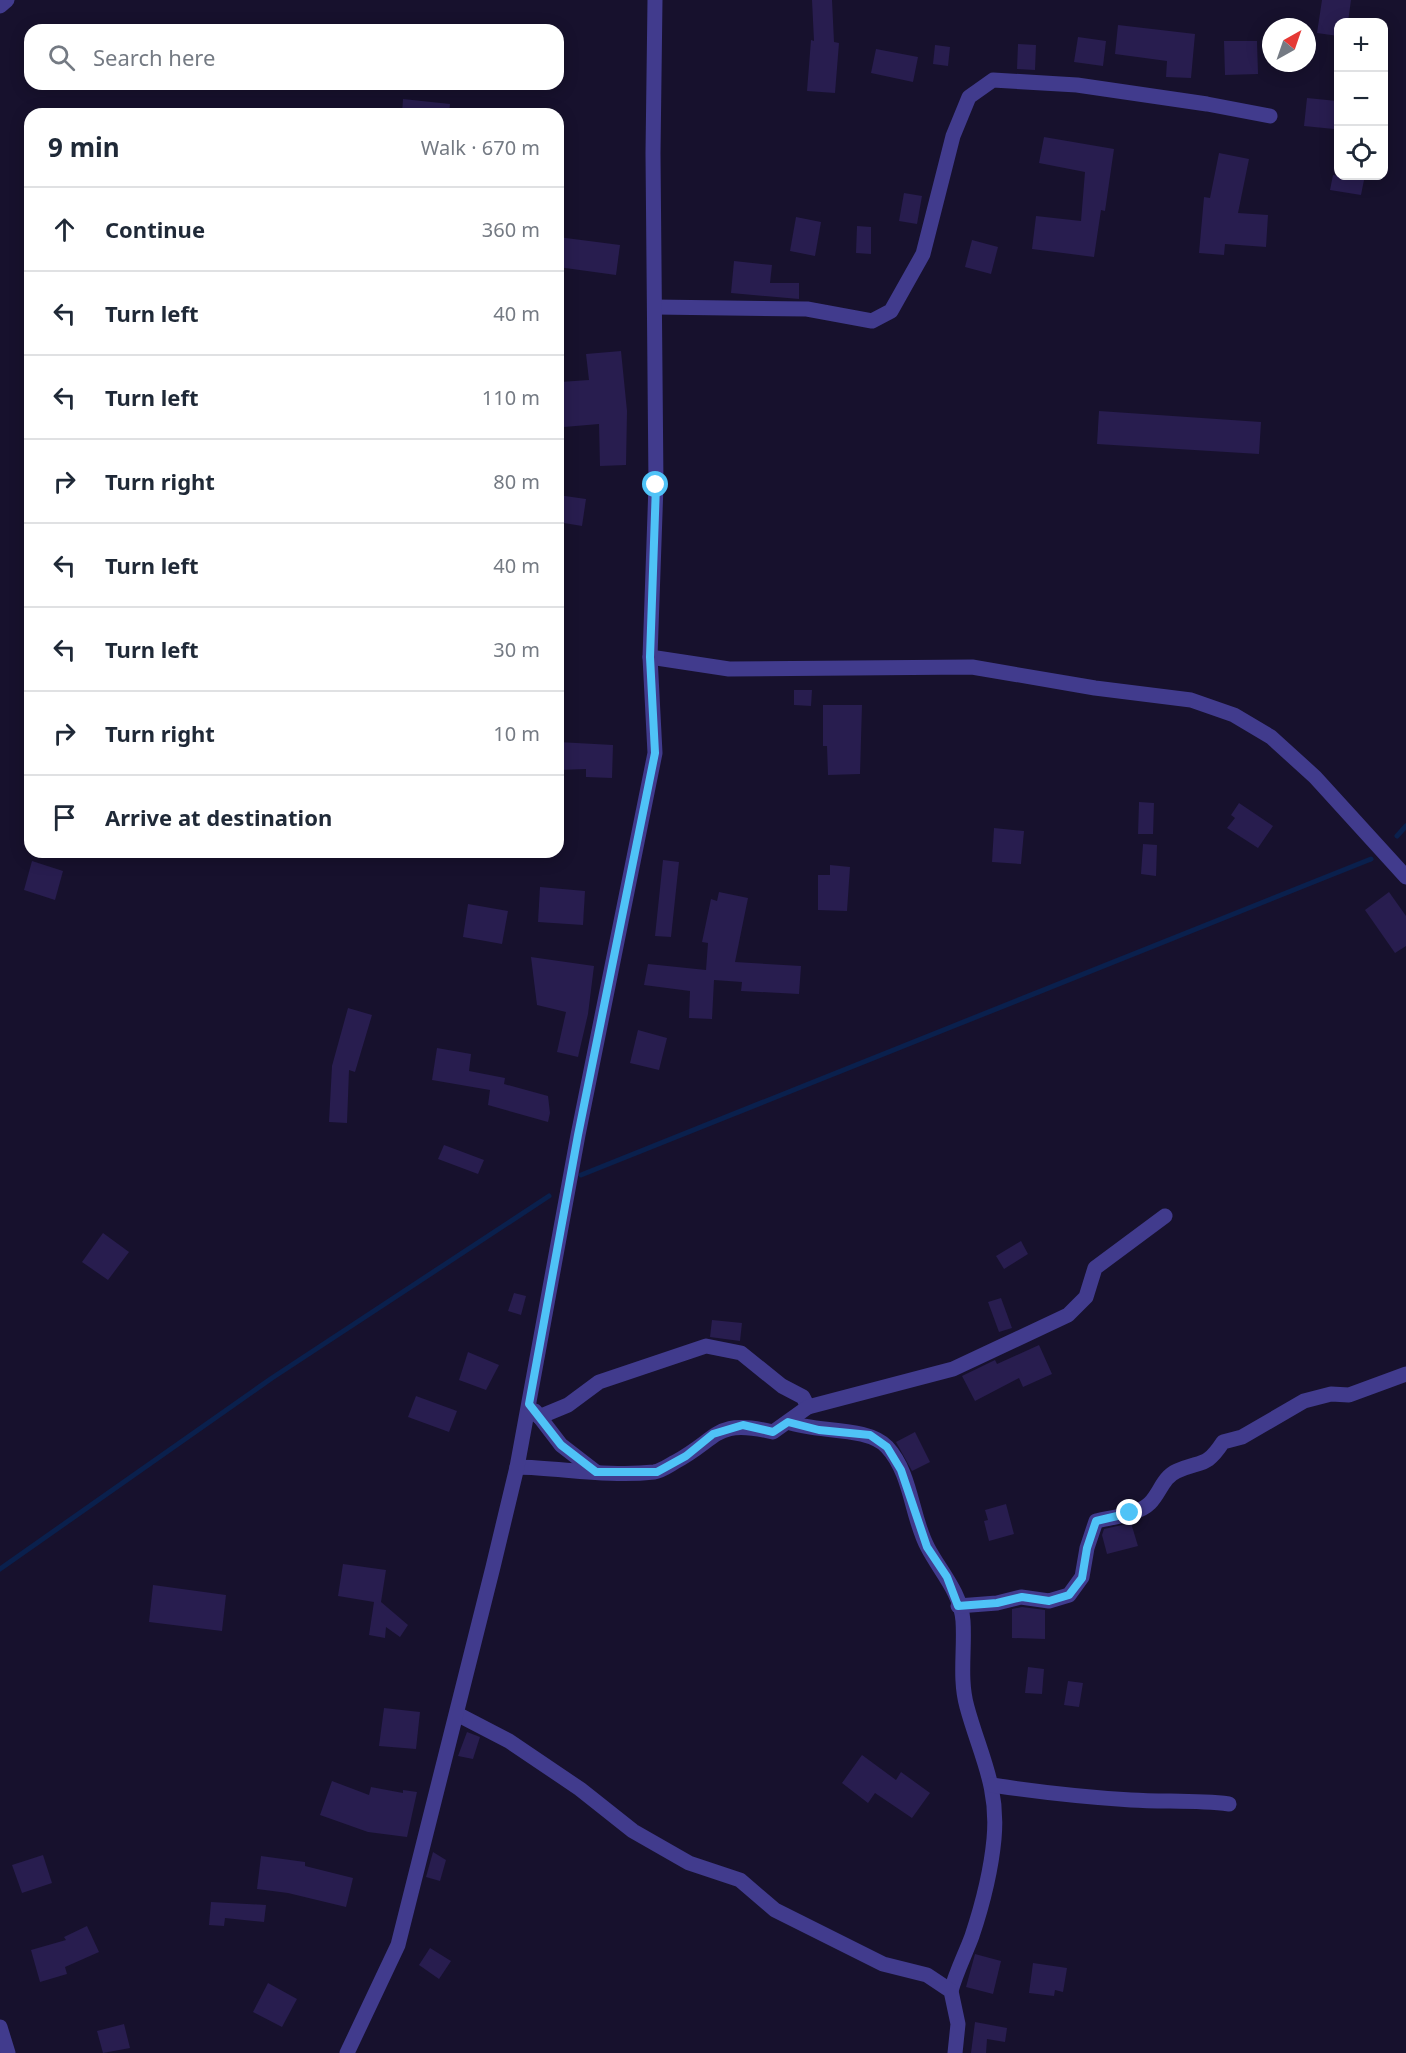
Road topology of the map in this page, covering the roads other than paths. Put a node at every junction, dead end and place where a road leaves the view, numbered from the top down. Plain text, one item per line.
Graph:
1 (7, 0) edge
2 (656, 0) edge
3 (0, 6) edge
4 (1270, 116) dead end
5 (655, 307) junction
6 (650, 657) junction
7 (1406, 877) edge
8 (1165, 1216) dead end
9 (1406, 1374) edge
10 (529, 1404) junction
11 (808, 1407) junction
12 (539, 1418) junction
13 (788, 1422) junction
14 (517, 1467) junction
15 (596, 1472) junction
16 (958, 1606) junction
17 (457, 1714) junction
18 (992, 1785) junction
19 (1229, 1804) dead end
20 (951, 1991) junction
21 (0, 2027) edge
22 (8, 2053) edge
23 (347, 2053) edge
24 (955, 2053) edge

1 - 3 street
2 - 5 street
4 - 5 street
5 - 6 street
6 - 7 street
6 - 10 street
8 - 11 street
9 - 16 street
10 - 12 street
10 - 14 street
11 - 12 street
11 - 13 street
12 - 15 street
13 - 15 street
13 - 16 street
14 - 15 street
14 - 17 street
16 - 18 street
17 - 20 street
17 - 23 street
18 - 19 street
18 - 20 street
20 - 24 street
21 - 22 street

